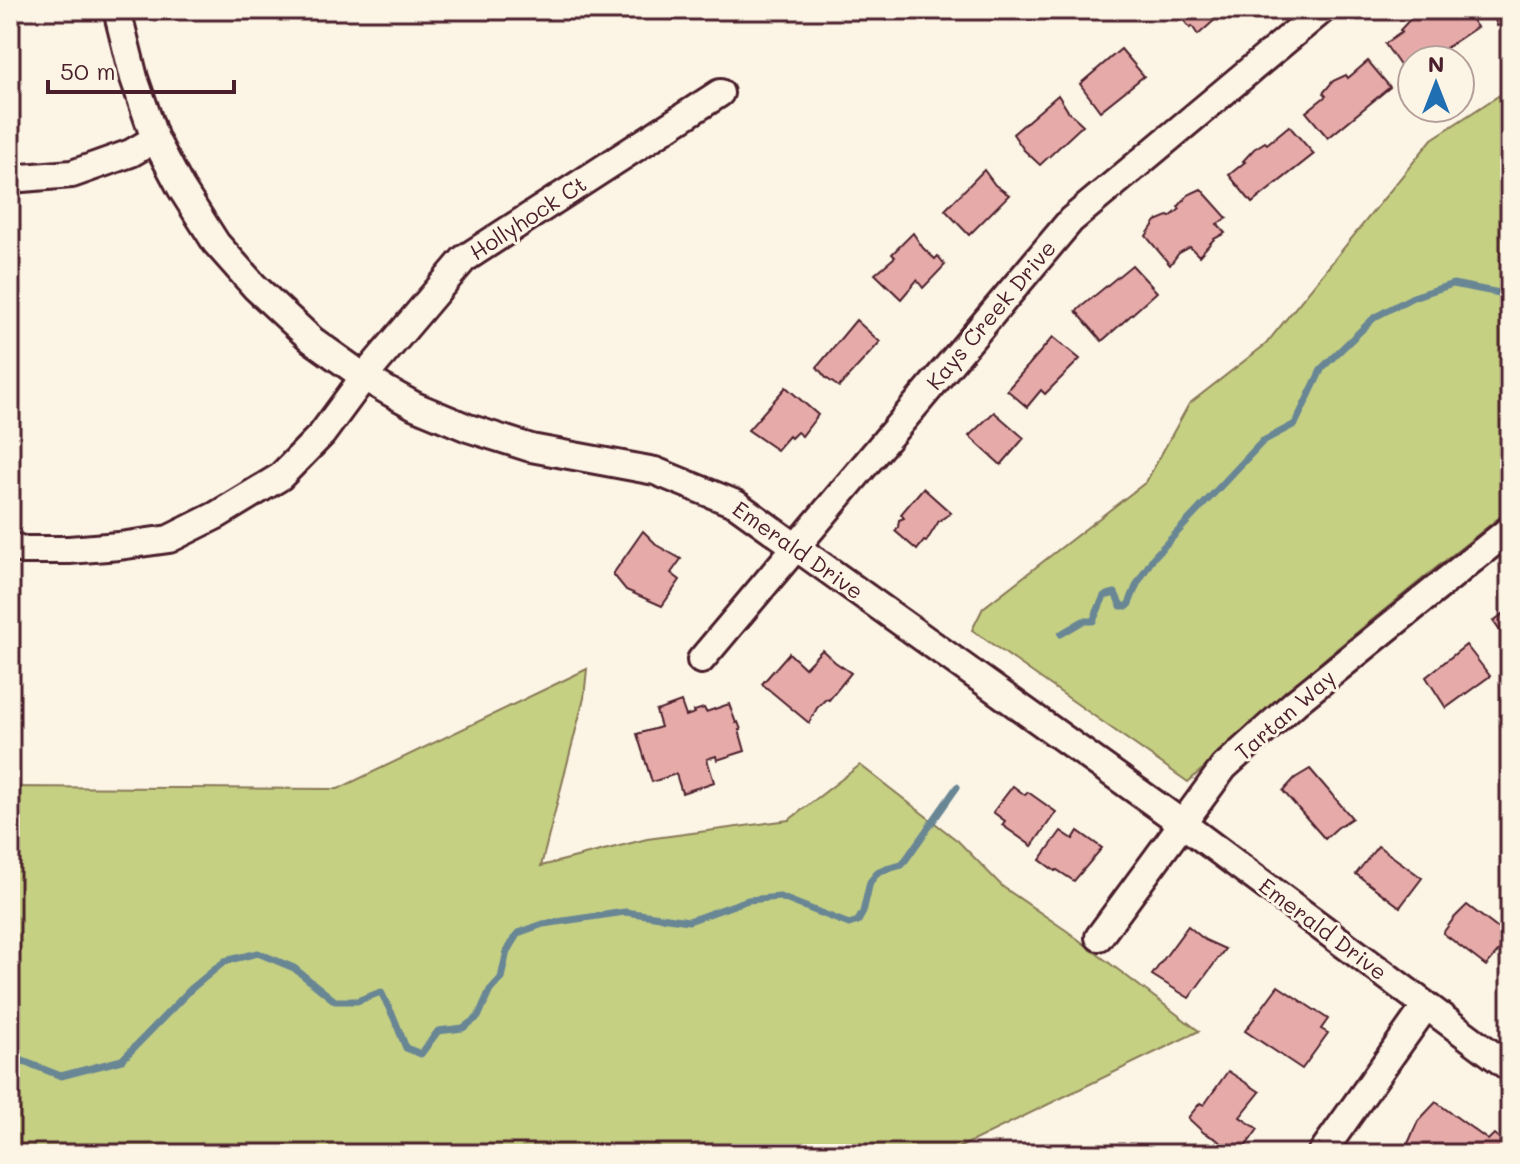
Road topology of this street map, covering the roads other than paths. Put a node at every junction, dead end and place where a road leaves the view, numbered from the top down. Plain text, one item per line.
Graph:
1 (117, 10) edge
2 (1322, 10) edge
3 (720, 93) dead end
4 (155, 139) junction
5 (10, 179) edge
6 (364, 377) junction
7 (1510, 529) edge
8 (10, 546) edge
9 (795, 546) junction
10 (701, 660) dead end
11 (1183, 824) junction
12 (1099, 937) dead end
13 (1426, 1006) junction
14 (1510, 1068) edge
15 (1321, 1154) edge

1 - 4 street, Emerald Drive
2 - 9 street, Kays Creek Drive
3 - 6 street, Hollyhock Ct
4 - 5 street
4 - 6 street, Emerald Drive
6 - 8 street, Hollyhock Ct
6 - 9 street, Emerald Drive
7 - 11 street, Tartan Way
9 - 10 street, Kays Creek Drive
9 - 11 street, Emerald Drive
11 - 12 street, Tartan Way
11 - 13 street, Emerald Drive
13 - 14 street, Emerald Drive
13 - 15 street

